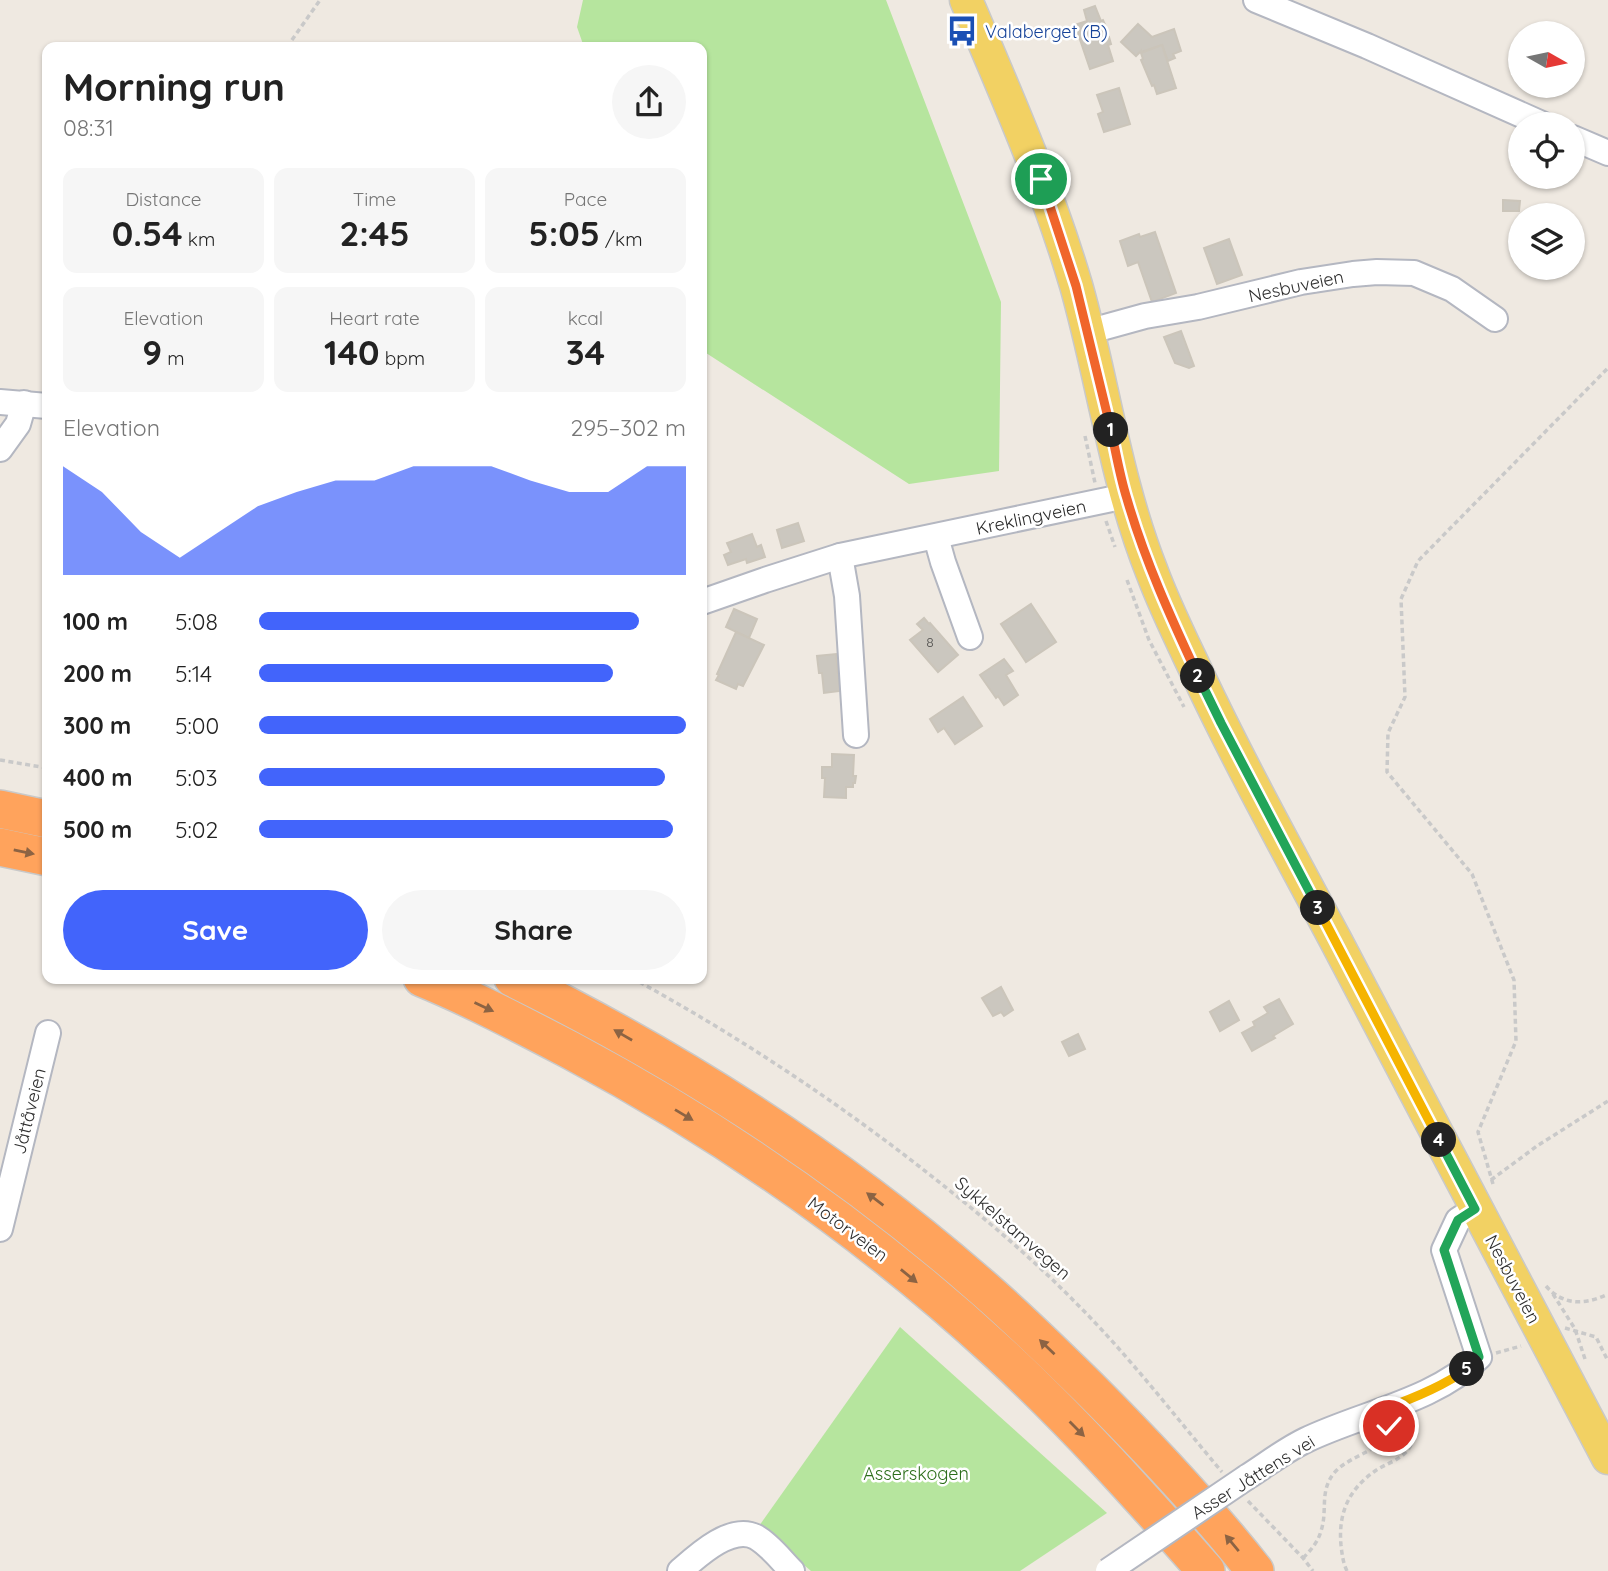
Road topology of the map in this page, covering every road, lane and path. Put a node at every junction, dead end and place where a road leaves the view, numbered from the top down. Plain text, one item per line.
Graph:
1 (320, 0) edge
2 (966, 0) edge
3 (1256, 0) edge
4 (291, 42) edge
5 (1515, 112) edge
6 (1585, 143) edge
7 (1608, 153) edge
8 (1495, 319) dead end
9 (1087, 332) junction
10 (1608, 368) edge
11 (24, 404) edge
12 (0, 449) edge
13 (1126, 496) junction
14 (936, 537) junction
15 (841, 556) junction
16 (707, 600) edge
17 (970, 637) dead end
18 (856, 735) dead end
19 (0, 760) edge
20 (42, 767) edge
21 (0, 809) edge
22 (42, 818) edge
23 (0, 847) edge
24 (42, 856) edge
25 (435, 984) edge
26 (525, 984) edge
27 (642, 984) edge
28 (48, 1033) dead end
29 (1608, 1101) edge
30 (1491, 1180) junction
31 (1485, 1200) junction
32 (0, 1229) edge
33 (1544, 1283) dead end
34 (1552, 1294) junction
35 (1608, 1294) edge
36 (1562, 1327) dead end
37 (1575, 1329) junction
38 (1608, 1361) edge
39 (1394, 1405) junction
40 (1608, 1458) edge
41 (1241, 1486) junction
42 (1303, 1558) junction
43 (680, 1571) edge
44 (792, 1571) edge
45 (1108, 1571) edge
46 (1206, 1571) edge
47 (1255, 1571) edge
48 (1313, 1571) edge
49 (1347, 1571) edge

1 - 4 path
2 - 9 main road, Nesbuveien
3 - 5 street
6 - 7 street
8 - 9 street, Nesbuveien
9 - 13 main road, Nesbuveien
10 - 30 path
11 - 12 street
13 - 14 street, Kreklingveien
13 - 31 main road, Nesbuveien
14 - 15 street, Kreklingveien
14 - 17 street
15 - 16 street, Kreklingveien
15 - 18 street
19 - 20 path
21 - 22 highway
23 -> 24 highway
25 -> 46 highway, Motorveien
47 -> 26 highway
27 - 41 path, Sykkelstamvegen
28 - 32 street, Jåttåveien
29 - 30 path
30 - 31 path
31 - 39 street, Asser Jåttens vei
31 - 40 main road, Nesbuveien
33 - 34 path
34 - 35 path
34 - 37 path
36 - 37 path
37 - 38 path
39 - 41 street, Asser Jåttens vei
39 - 42 path
39 - 49 path
41 - 42 path, Sykkelstamvegen
41 - 45 street, Asser Jåttens vei, bridge
42 - 48 path, Sykkelstamvegen
43 - 44 street

